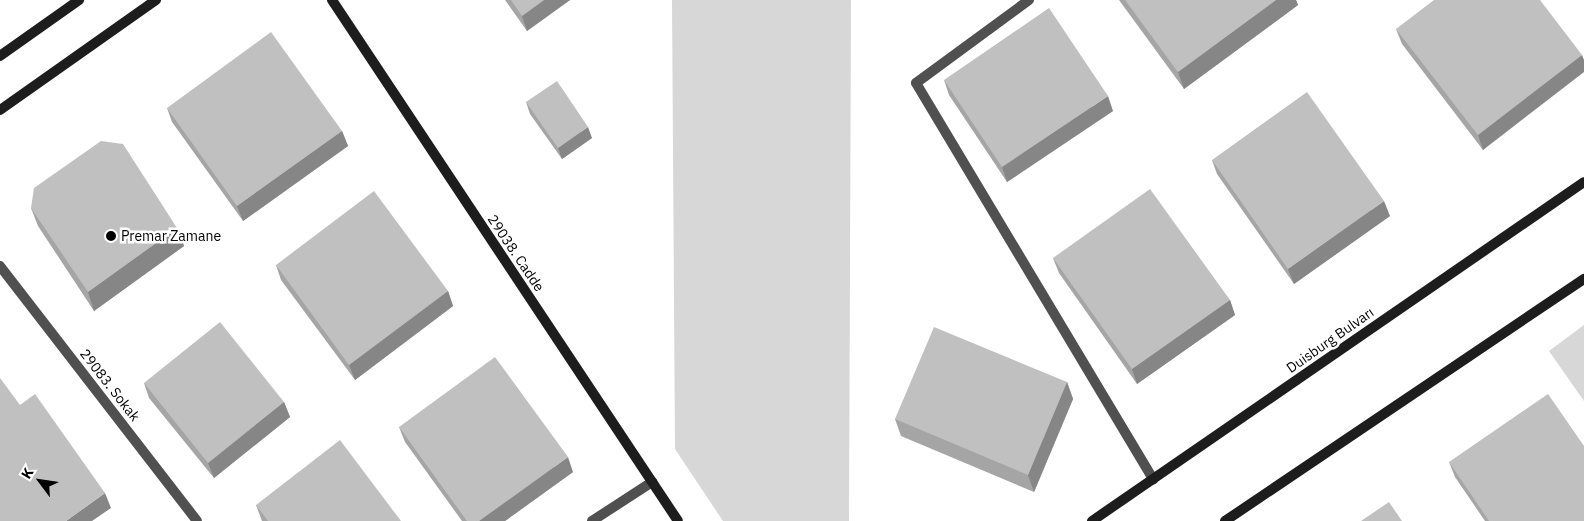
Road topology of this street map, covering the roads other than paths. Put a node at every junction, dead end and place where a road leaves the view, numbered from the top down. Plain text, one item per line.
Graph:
1 (79, 0) edge
2 (156, 0) edge
3 (332, 0) edge
4 (1029, 0) edge
5 (0, 56) edge
6 (0, 110) edge
7 (1584, 182) edge
8 (0, 266) edge
9 (1584, 279) edge
10 (1153, 479) junction
11 (652, 482) junction
12 (198, 521) edge
13 (592, 521) edge
14 (678, 521) edge
15 (1092, 521) edge
16 (1225, 521) edge

1 - 5 main road
2 - 6 main road
3 - 11 main road, 29038. Cadde
4 - 10 street
7 - 10 main road, Duisburg Bulvarı
8 - 12 street, 29083. Sokak
9 - 16 main road
10 - 15 main road, Duisburg Bulvarı
11 - 13 street
11 - 14 main road, 29038. Cadde

